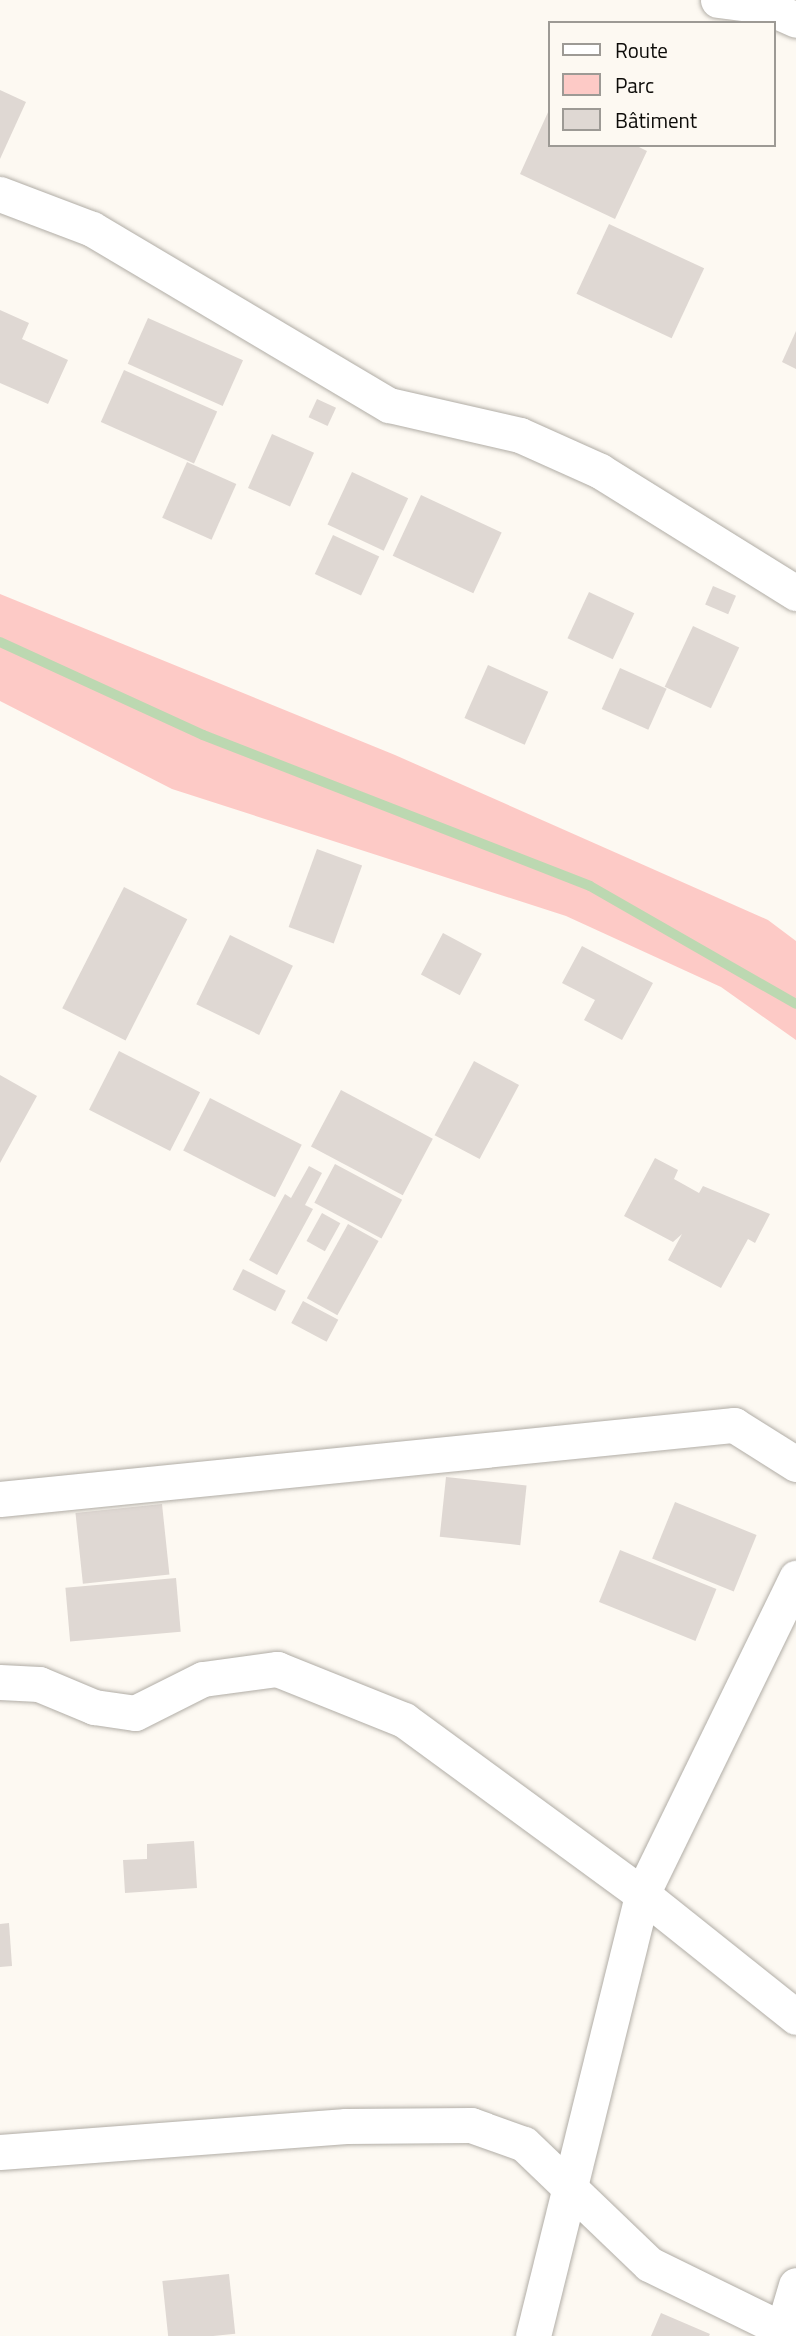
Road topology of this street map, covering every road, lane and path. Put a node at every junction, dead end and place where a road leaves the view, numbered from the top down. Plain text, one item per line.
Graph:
1 (718, 0) edge
2 (796, 20) edge
3 (0, 194) edge
4 (796, 593) edge
5 (796, 1464) edge
6 (0, 1499) edge
7 (796, 1578) edge
8 (0, 1682) edge
9 (642, 1894) junction
10 (796, 2017) edge
11 (0, 2152) edge
12 (571, 2186) junction
13 (796, 2285) edge
14 (787, 2334) edge
15 (533, 2336) edge

1 - 2 street
3 - 4 street
5 - 6 street
7 - 9 street
8 - 9 street
9 - 10 street
9 - 12 street
11 - 12 street
12 - 14 street
12 - 15 street
13 - 14 street

